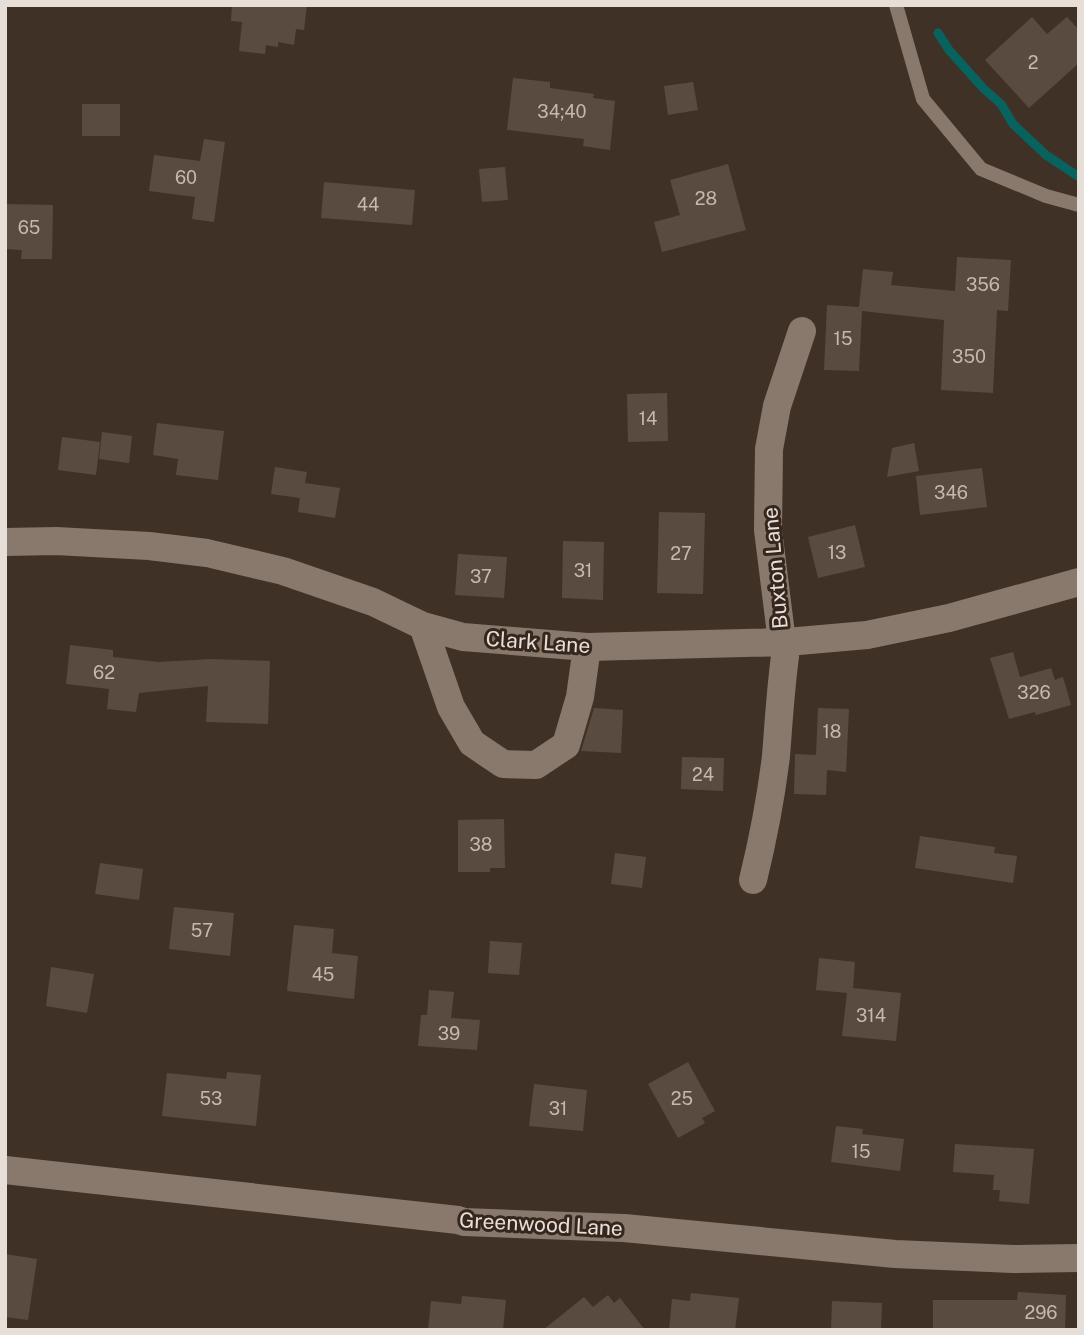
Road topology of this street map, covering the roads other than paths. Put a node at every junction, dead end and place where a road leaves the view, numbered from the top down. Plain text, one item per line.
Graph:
1 (896, 5) edge
2 (1079, 205) edge
3 (802, 331) dead end
4 (5, 542) edge
5 (1079, 582) edge
6 (424, 626) junction
7 (784, 642) junction
8 (587, 647) junction
9 (753, 880) dead end
10 (5, 1170) edge
11 (1079, 1258) edge

1 - 2 lane
3 - 7 street, Buxton Lane
4 - 6 street, Clark Lane
5 - 7 street, Clark Lane
6 - 8 street, Clark Lane
6 - 8 street
7 - 8 street, Clark Lane
7 - 9 street, Buxton Lane
10 - 11 street, Greenwood Lane

